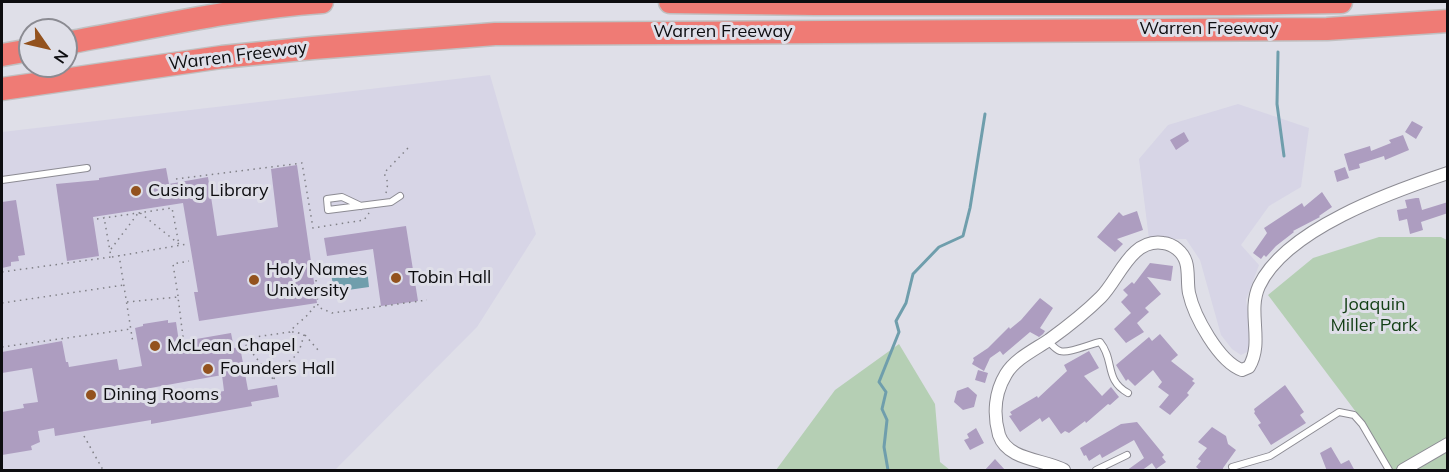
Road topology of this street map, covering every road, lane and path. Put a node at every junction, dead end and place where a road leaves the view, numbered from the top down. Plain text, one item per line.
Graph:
1 (322, 2) edge
2 (670, 2) edge
3 (1253, 2) edge
4 (1341, 2) edge
5 (1228, 4) junction
6 (1448, 21) edge
7 (78, 41) edge
8 (18, 52) edge
9 (2, 55) edge
10 (2, 89) edge
11 (408, 148) dead end
12 (87, 168) dead end
13 (1448, 173) edge
14 (176, 179) dead end
15 (2, 180) edge
16 (400, 196) dead end
17 (376, 204) junction
18 (361, 206) junction
19 (139, 212) junction
20 (104, 217) junction
21 (97, 219) dead end
22 (187, 244) dead end
23 (179, 245) junction
24 (110, 251) junction
25 (119, 255) junction
26 (111, 257) junction
27 (189, 261) dead end
28 (2, 272) edge
29 (316, 280) dead end
30 (124, 285) junction
31 (178, 297) junction
32 (427, 300) dead end
33 (127, 302) junction
34 (2, 303) edge
35 (318, 307) junction
36 (130, 329) junction
37 (290, 332) junction
38 (304, 335) junction
39 (183, 337) dead end
40 (1047, 341) junction
41 (133, 343) dead end
42 (2, 347) edge
43 (318, 350) dead end
44 (1128, 393) dead end
45 (84, 436) dead end
46 (1448, 444) edge
47 (1127, 454) dead end
48 (1232, 467) dead end
49 (103, 471) edge
50 (1064, 471) edge
51 (1096, 471) edge
52 (1389, 471) edge
53 (1403, 471) edge

1 - 7 highway
2 - 5 highway, Warren Freeway
3 - 5 highway
4 - 5 highway, Warren Freeway
6 - 10 highway, Warren Freeway
8 - 9 highway
11 - 17 path
12 - 15 lane
13 - 40 street
14 - 17 path
16 - 17 lane
17 - 18 lane
18 - 18 lane
19 - 20 path
19 - 23 path
19 - 23 path
19 - 24 path
20 - 21 path
20 - 24 path
22 - 23 path
23 - 25 path
24 - 26 path
25 - 26 path
25 - 30 path
26 - 28 path
27 - 31 path
29 - 35 path
30 - 33 path
30 - 34 path
31 - 33 path
31 - 39 path
32 - 35 path
33 - 36 path
35 - 37 path
36 - 41 path
36 - 42 path
37 - 38 path
37 - 38 path
38 - 43 path
40 - 44 lane
40 - 50 street
45 - 49 path
46 - 53 street
47 - 51 lane
48 - 52 lane

